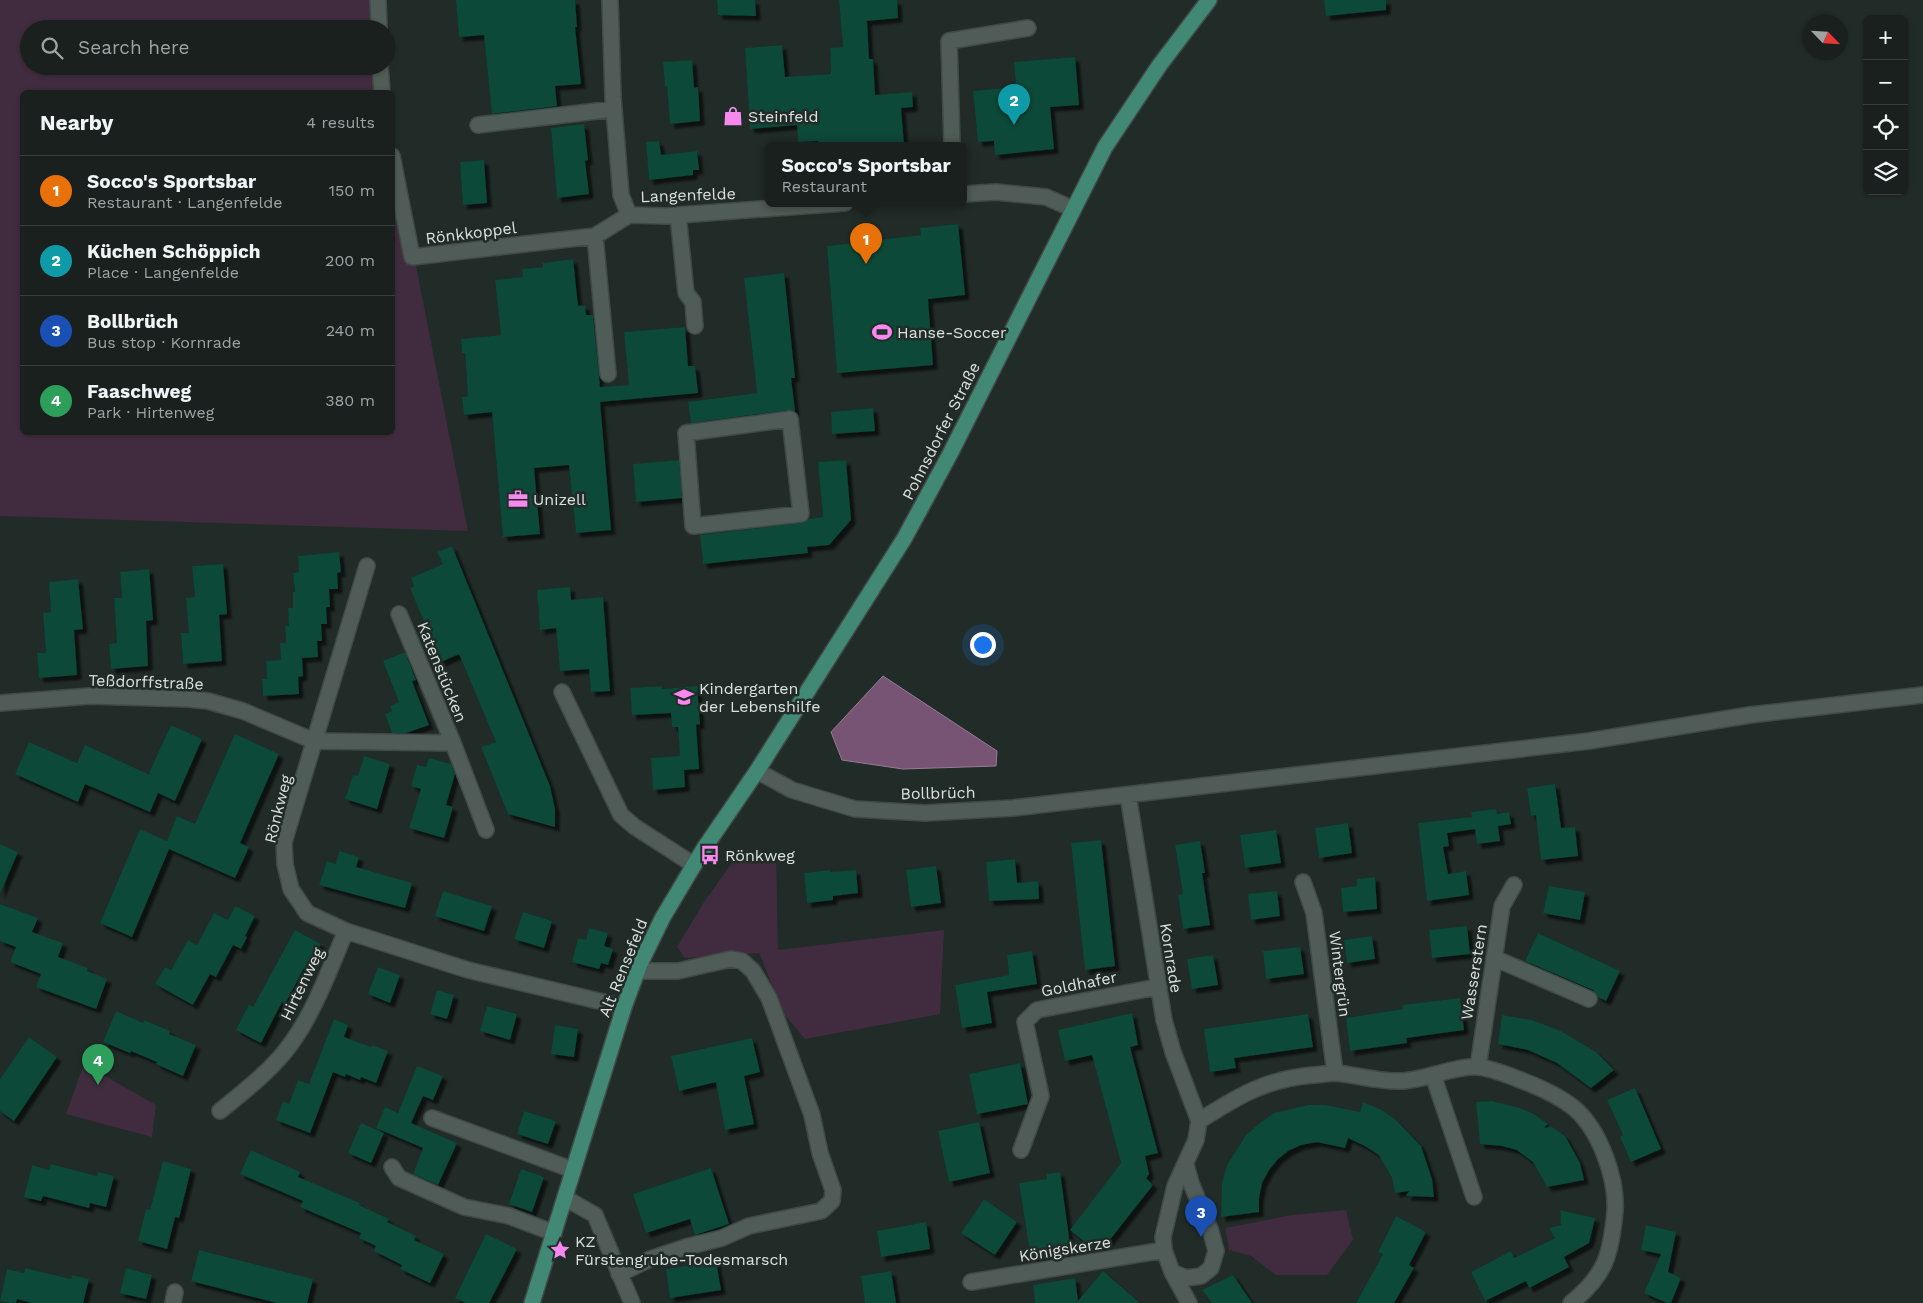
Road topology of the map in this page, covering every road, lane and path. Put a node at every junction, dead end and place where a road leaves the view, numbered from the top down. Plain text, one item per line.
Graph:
1 (378, 0) edge
2 (610, 0) edge
3 (1209, 0) edge
4 (379, 20) edge
5 (1028, 28) dead end
6 (381, 75) edge
7 (382, 90) edge
8 (614, 109) junction
9 (478, 125) dead end
10 (952, 142) edge
11 (395, 171) edge
12 (967, 194) edge
13 (789, 207) edge
14 (1073, 209) junction
15 (629, 215) junction
16 (678, 215) junction
17 (596, 236) junction
18 (695, 326) dead end
19 (608, 374) dead end
20 (794, 451) joint
21 (367, 566) dead end
22 (400, 614) dead end
23 (562, 692) dead end
24 (1923, 695) edge
25 (0, 703) edge
26 (314, 741) junction
27 (453, 743) junction
28 (757, 771) junction
29 (1128, 795) junction
30 (486, 830) dead end
31 (694, 865) junction
32 (1303, 882) dead end
33 (1514, 885) dead end
34 (346, 931) junction
35 (1494, 958) junction
36 (638, 971) junction
37 (1157, 987) junction
38 (1589, 999) dead end
39 (624, 1007) junction
40 (1478, 1067) junction
41 (1335, 1073) junction
42 (1434, 1075) junction
43 (220, 1111) dead end
44 (432, 1118) dead end
45 (1199, 1121) junction
46 (1021, 1150) dead end
47 (1186, 1165) junction
48 (392, 1167) dead end
49 (573, 1170) junction
50 (1474, 1197) dead end
51 (565, 1198) junction
52 (554, 1233) junction
53 (1164, 1250) junction
54 (1172, 1272) junction
55 (619, 1274) junction
56 (971, 1282) dead end
57 (532, 1303) edge
58 (632, 1303) edge
59 (1189, 1303) edge
60 (1571, 1303) edge

1 - 4 street
2 - 8 street, Langenfelde
3 - 14 main road, Pohnsdorfer Straße
5 - 10 street
6 - 7 street
8 - 9 street
8 - 15 street, Langenfelde
11 - 17 street, Rönkkoppel
12 - 14 street
13 - 16 street, Langenfelde
14 - 28 main road, Pohnsdorfer Straße
15 - 16 street, Langenfelde
15 - 17 street, Rönkkoppel
16 - 18 street
17 - 19 street
20 - 20 street
21 - 26 street, Rönkweg
22 - 27 street, Katenstücken
23 - 31 street
24 - 29 street, Bollbrüch
25 - 26 street, Teßdorffstraße
26 - 27 street, Katenstücken
26 - 34 street, Rönkweg
27 - 30 street, Katenstücken
28 - 29 street, Bollbrüch
28 - 31 main road, Alt Rensefeld
29 - 37 street, Kornrade
31 - 36 main road, Alt Rensefeld
32 - 41 street, Wintergrün
33 - 35 street, Wasserstern
34 - 39 street, Rönkweg
34 - 43 street, Hirtenweg
35 - 38 street
35 - 40 street, Wasserstern
36 - 39 main road, Alt Rensefeld
36 - 55 street
37 - 45 street, Kornrade
37 - 46 street, Goldhafer
39 - 49 main road, Alt Rensefeld
40 - 42 street
40 - 60 street
41 - 42 street
41 - 45 street
42 - 50 street
44 - 49 street
45 - 47 street
47 - 53 street
47 - 54 street
48 - 52 street
49 - 51 main road, Alt Rensefeld
51 - 52 main road, Alt Rensefeld
51 - 55 street
52 - 57 main road, Alt Rensefeld
53 - 54 street
53 - 56 street, Königskerze
54 - 59 street
55 - 58 street

